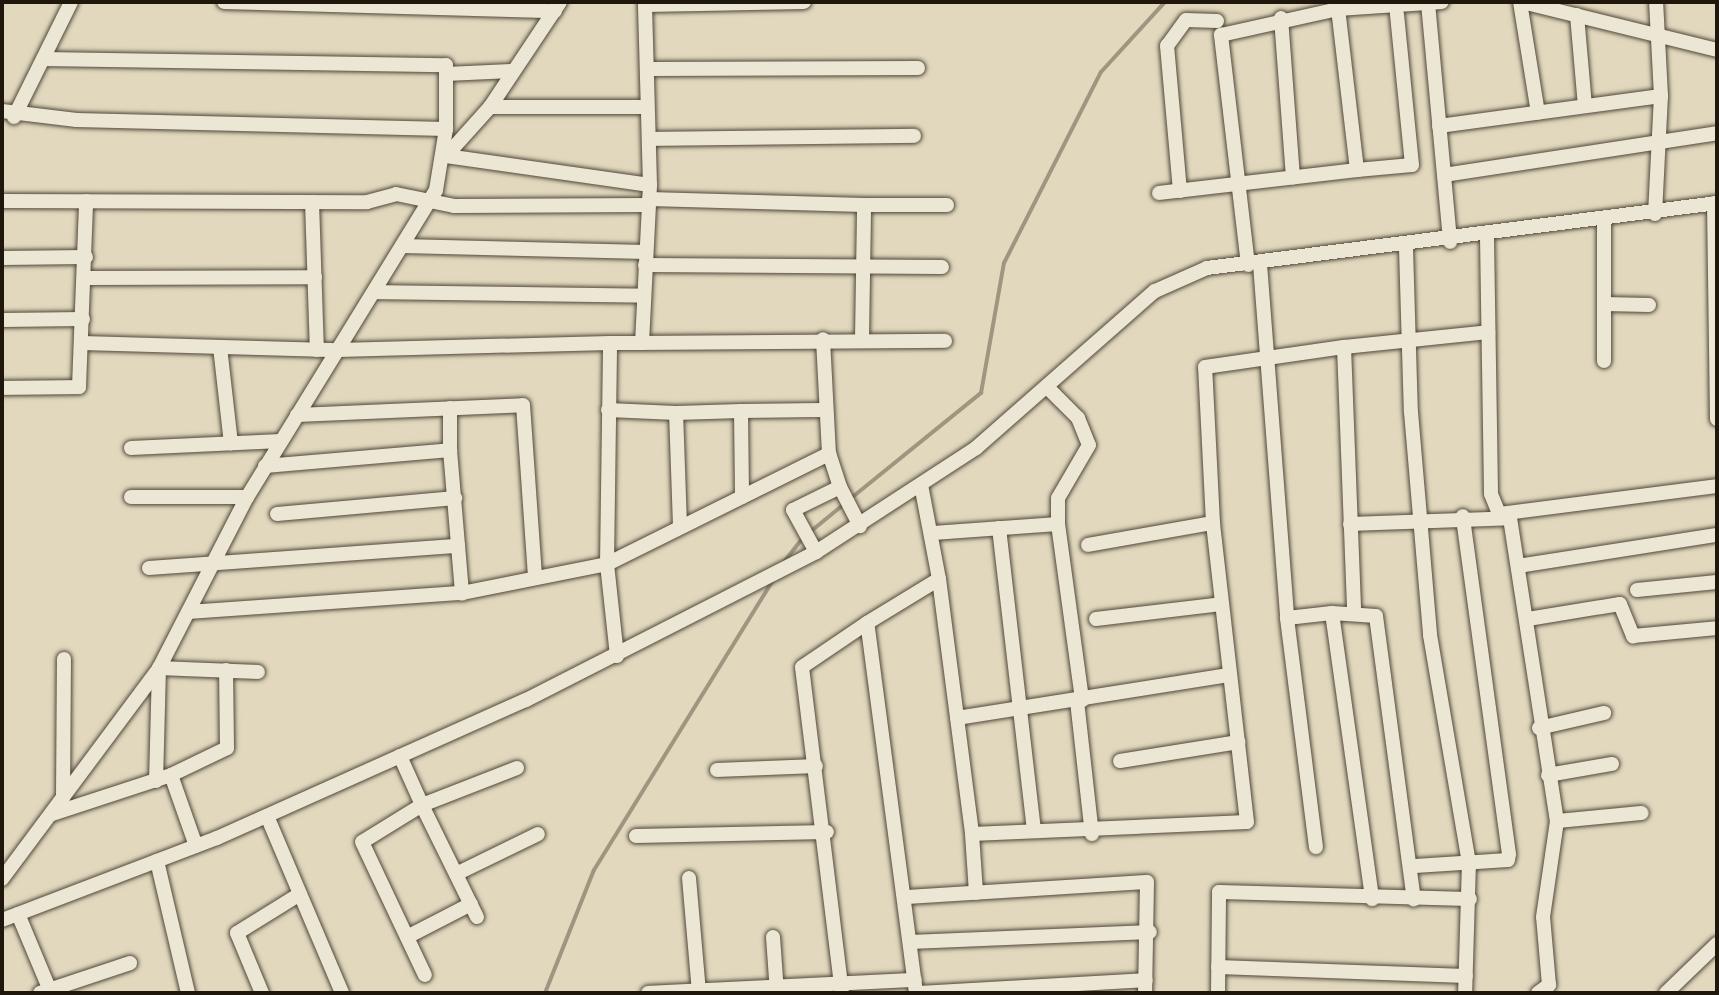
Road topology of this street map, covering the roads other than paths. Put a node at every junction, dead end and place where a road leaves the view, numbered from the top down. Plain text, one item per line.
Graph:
1 (71, 2) edge
2 (224, 2) edge
3 (804, 2) edge
4 (1442, 2) edge
5 (1521, 2) edge
6 (1656, 2) edge
7 (645, 3) edge
8 (1428, 3) edge
9 (558, 6) edge
10 (1338, 9) junction
11 (1397, 14) dead end
12 (1577, 15) junction
13 (1281, 18) junction
14 (1217, 21) dead end
15 (1659, 33) junction
16 (1717, 50) edge
17 (43, 59) junction
18 (918, 68) dead end
19 (648, 69) junction
20 (511, 71) junction
21 (446, 74) junction
22 (1661, 96) junction
23 (1585, 106) junction
24 (490, 107) junction
25 (647, 107) junction
26 (1538, 113) junction
27 (8, 114) edge
28 (1439, 126) junction
29 (446, 129) junction
30 (1717, 133) edge
31 (914, 136) dead end
32 (650, 139) junction
33 (1660, 146) junction
34 (446, 156) junction
35 (1357, 170) junction
36 (1444, 175) junction
37 (1293, 178) junction
38 (1237, 184) junction
39 (1180, 191) junction
40 (1159, 193) dead end
41 (649, 197) junction
42 (2, 201) edge
43 (86, 201) junction
44 (312, 202) junction
45 (1716, 203) edge
46 (428, 204) junction
47 (864, 205) junction
48 (947, 205) dead end
49 (1655, 214) junction
50 (1604, 221) junction
51 (1487, 237) junction
52 (1450, 242) junction
53 (402, 246) junction
54 (1406, 248) junction
55 (86, 257) junction
56 (2, 258) edge
57 (646, 258) junction
58 (864, 264) junction
59 (1254, 264) junction
60 (942, 267) dead end
61 (315, 277) junction
62 (85, 278) junction
63 (374, 292) junction
64 (644, 296) junction
65 (1604, 304) junction
66 (1649, 305) dead end
67 (83, 319) junction
68 (2, 320) edge
69 (1488, 332) junction
70 (1409, 338) junction
71 (823, 339) junction
72 (862, 339) junction
73 (945, 341) dead end
74 (82, 343) junction
75 (610, 343) junction
76 (642, 343) junction
77 (220, 347) junction
78 (1344, 347) junction
79 (317, 350) junction
80 (338, 350) junction
81 (1271, 355) junction
82 (1604, 361) dead end
83 (1047, 387) junction
84 (2, 388) edge
85 (450, 408) junction
86 (608, 410) junction
87 (825, 410) junction
88 (741, 411) junction
89 (676, 413) junction
90 (297, 415) junction
91 (1717, 419) edge
92 (281, 441) junction
93 (231, 443) junction
94 (131, 448) dead end
95 (450, 450) junction
96 (829, 454) junction
97 (265, 466) junction
98 (921, 485) junction
99 (1717, 486) edge
100 (842, 490) junction
101 (131, 497) dead end
102 (247, 497) junction
103 (742, 497) junction
104 (455, 498) junction
105 (277, 514) dead end
106 (1499, 514) junction
107 (1463, 516) junction
108 (1419, 517) junction
109 (1213, 523) junction
110 (1058, 524) junction
111 (1350, 524) junction
112 (680, 526) junction
113 (860, 526) junction
114 (999, 528) junction
115 (933, 533) junction
116 (1717, 535) edge
117 (1088, 545) dead end
118 (458, 546) junction
119 (813, 547) junction
120 (214, 562) junction
121 (607, 564) junction
122 (1518, 566) junction
123 (149, 568) dead end
124 (535, 576) junction
125 (939, 579) junction
126 (1717, 582) edge
127 (1637, 590) dead end
128 (462, 593) junction
129 (1221, 604) junction
130 (188, 612) junction
131 (1332, 613) junction
132 (1354, 613) junction
133 (1287, 618) junction
134 (1096, 619) dead end
135 (1528, 619) junction
136 (867, 623) junction
137 (1717, 628) edge
138 (617, 656) junction
139 (64, 659) dead end
140 (159, 668) junction
141 (226, 670) junction
142 (258, 672) dead end
143 (1229, 675) junction
144 (1079, 701) junction
145 (1022, 709) junction
146 (1604, 713) dead end
147 (957, 718) junction
148 (1539, 728) junction
149 (1238, 742) junction
150 (400, 756) junction
151 (1120, 761) dead end
152 (1612, 764) dead end
153 (816, 766) junction
154 (517, 768) dead end
155 (717, 770) dead end
156 (171, 775) junction
157 (1548, 775) junction
158 (156, 781) junction
159 (63, 798) junction
160 (422, 805) junction
161 (1642, 813) dead end
162 (52, 814) junction
163 (267, 816) junction
164 (1557, 821) junction
165 (1034, 831) junction
166 (827, 832) junction
167 (538, 834) dead end
168 (972, 834) junction
169 (1092, 834) junction
170 (636, 836) dead end
171 (196, 846) junction
172 (1316, 847) dead end
173 (157, 861) junction
174 (1469, 862) junction
175 (1415, 866) junction
176 (456, 874) junction
177 (689, 878) dead end
178 (2, 879) edge
179 (976, 893) junction
180 (300, 894) junction
181 (906, 897) junction
182 (1372, 899) junction
183 (1414, 899) junction
184 (1470, 899) junction
185 (18, 914) junction
186 (2, 920) edge
187 (1150, 932) junction
188 (407, 937) junction
189 (773, 937) dead end
190 (911, 942) junction
191 (1717, 944) edge
192 (130, 963) dead end
193 (1218, 967) junction
194 (425, 975) dead end
195 (1466, 976) junction
196 (1146, 987) edge
197 (777, 988) edge
198 (841, 988) edge
199 (916, 989) edge
200 (698, 990) edge
201 (1673, 990) edge
202 (47, 992) edge
203 (188, 993) edge
204 (262, 993) edge
205 (342, 993) edge
206 (648, 993) edge
207 (1218, 993) edge
208 (1465, 993) edge
209 (1538, 993) edge

1 - 17 street
2 - 9 street
3 - 7 street
4 - 8 street
5 - 12 street
5 - 26 street
6 - 15 street
7 - 19 street
8 - 10 street
8 - 28 street
9 - 20 street
10 - 13 street
10 - 35 street
11 - 35 street
12 - 15 street
12 - 23 street
13 - 37 street
13 - 38 street
14 - 39 street
15 - 16 street
15 - 22 street
17 - 21 street
17 - 27 street
18 - 19 street
19 - 25 street
20 - 21 street
20 - 24 street
21 - 29 street
22 - 23 street
22 - 33 street
23 - 26 street
24 - 25 street
24 - 34 street
25 - 32 street
26 - 28 street
27 - 29 street
28 - 36 street
29 - 34 street
30 - 33 street
31 - 32 street
32 - 41 street
33 - 36 street
33 - 49 street
34 - 41 street
34 - 46 street
35 - 37 street
36 - 52 street
37 - 38 street
38 - 39 street
38 - 59 street
39 - 40 street
41 - 46 street
41 - 47 street
41 - 57 street
42 - 43 street
43 - 44 street
43 - 55 street
44 - 46 street
44 - 61 street
45 - 49 street
45 - 91 street
46 - 53 street
47 - 48 street
47 - 58 street
49 - 50 street
50 - 51 street
50 - 65 street
51 - 52 street
51 - 69 street
52 - 54 street
53 - 57 street
53 - 63 street
54 - 59 street
54 - 70 street
55 - 56 street
55 - 62 street
57 - 58 street
57 - 64 street
58 - 60 street
58 - 72 street
59 - 81 street
59 - 83 street
61 - 62 street
61 - 79 street
62 - 67 street
63 - 64 street
63 - 80 street
64 - 76 street
65 - 66 street
65 - 82 street
67 - 68 street
67 - 74 street
69 - 70 street
69 - 106 street
70 - 78 street
70 - 108 street
71 - 72 street
71 - 76 street
71 - 87 street
72 - 73 street
74 - 77 street
74 - 84 street
75 - 76 street
75 - 80 street
75 - 86 street
77 - 79 street
77 - 93 street
78 - 81 street
78 - 111 street
79 - 80 street
80 - 90 street
81 - 109 street
81 - 133 street
83 - 98 street
83 - 110 street
85 - 90 street
85 - 95 street
85 - 124 street
86 - 89 street
86 - 121 street
87 - 88 street
87 - 96 street
88 - 89 street
88 - 103 street
89 - 112 street
90 - 92 street
92 - 93 street
92 - 97 street
93 - 94 street
95 - 97 street
95 - 104 street
96 - 100 street
96 - 103 street
97 - 102 street
98 - 113 street
98 - 115 street
99 - 106 street
100 - 113 street
100 - 119 street
101 - 102 street
102 - 120 street
103 - 112 street
104 - 105 street
104 - 118 street
106 - 107 street
106 - 122 street
107 - 108 street
107 - 174 street
108 - 111 street
108 - 174 street
109 - 117 street
109 - 129 street
110 - 114 street
110 - 144 street
111 - 132 street
112 - 121 street
113 - 119 street
114 - 115 street
114 - 145 street
115 - 125 street
116 - 122 street
118 - 120 street
118 - 128 street
119 - 138 street
120 - 123 street
120 - 130 street
121 - 124 street
121 - 138 street
122 - 135 street
124 - 128 street
125 - 136 street
125 - 147 street
126 - 127 street
128 - 130 street
129 - 134 street
129 - 143 street
130 - 140 street
131 - 132 street
131 - 133 street
131 - 182 street
132 - 175 street
133 - 172 street
135 - 137 street
135 - 148 street
136 - 153 street
136 - 181 street
138 - 150 street
139 - 159 street
140 - 141 street
140 - 158 street
140 - 159 street
141 - 142 street
141 - 156 street
143 - 144 street
143 - 149 street
144 - 145 street
144 - 169 street
145 - 147 street
145 - 165 street
146 - 148 street
147 - 168 street
148 - 157 street
149 - 151 street
149 - 169 street
150 - 160 street
150 - 163 street
152 - 157 street
153 - 155 street
153 - 166 street
154 - 160 street
156 - 158 street
156 - 171 street
157 - 164 street
158 - 162 street
159 - 162 street
160 - 176 street
160 - 188 street
161 - 164 street
162 - 178 street
163 - 171 street
163 - 180 street
164 - 209 street
165 - 168 street
165 - 169 street
166 - 170 street
166 - 198 street
167 - 176 street
168 - 179 street
171 - 173 street
173 - 185 street
173 - 203 street
174 - 175 street
174 - 184 street
175 - 183 street
176 - 188 street
177 - 200 street
179 - 181 street
179 - 187 street
180 - 204 street
180 - 205 street
181 - 190 street
182 - 183 street
182 - 193 street
183 - 184 street
184 - 195 street
185 - 186 street
185 - 202 street
187 - 190 street
187 - 196 street
188 - 194 street
189 - 197 street
190 - 199 street
191 - 201 street
192 - 202 street
193 - 195 street
193 - 207 street
195 - 208 street
196 - 199 street
197 - 198 street
197 - 200 street
198 - 199 street
200 - 206 street

